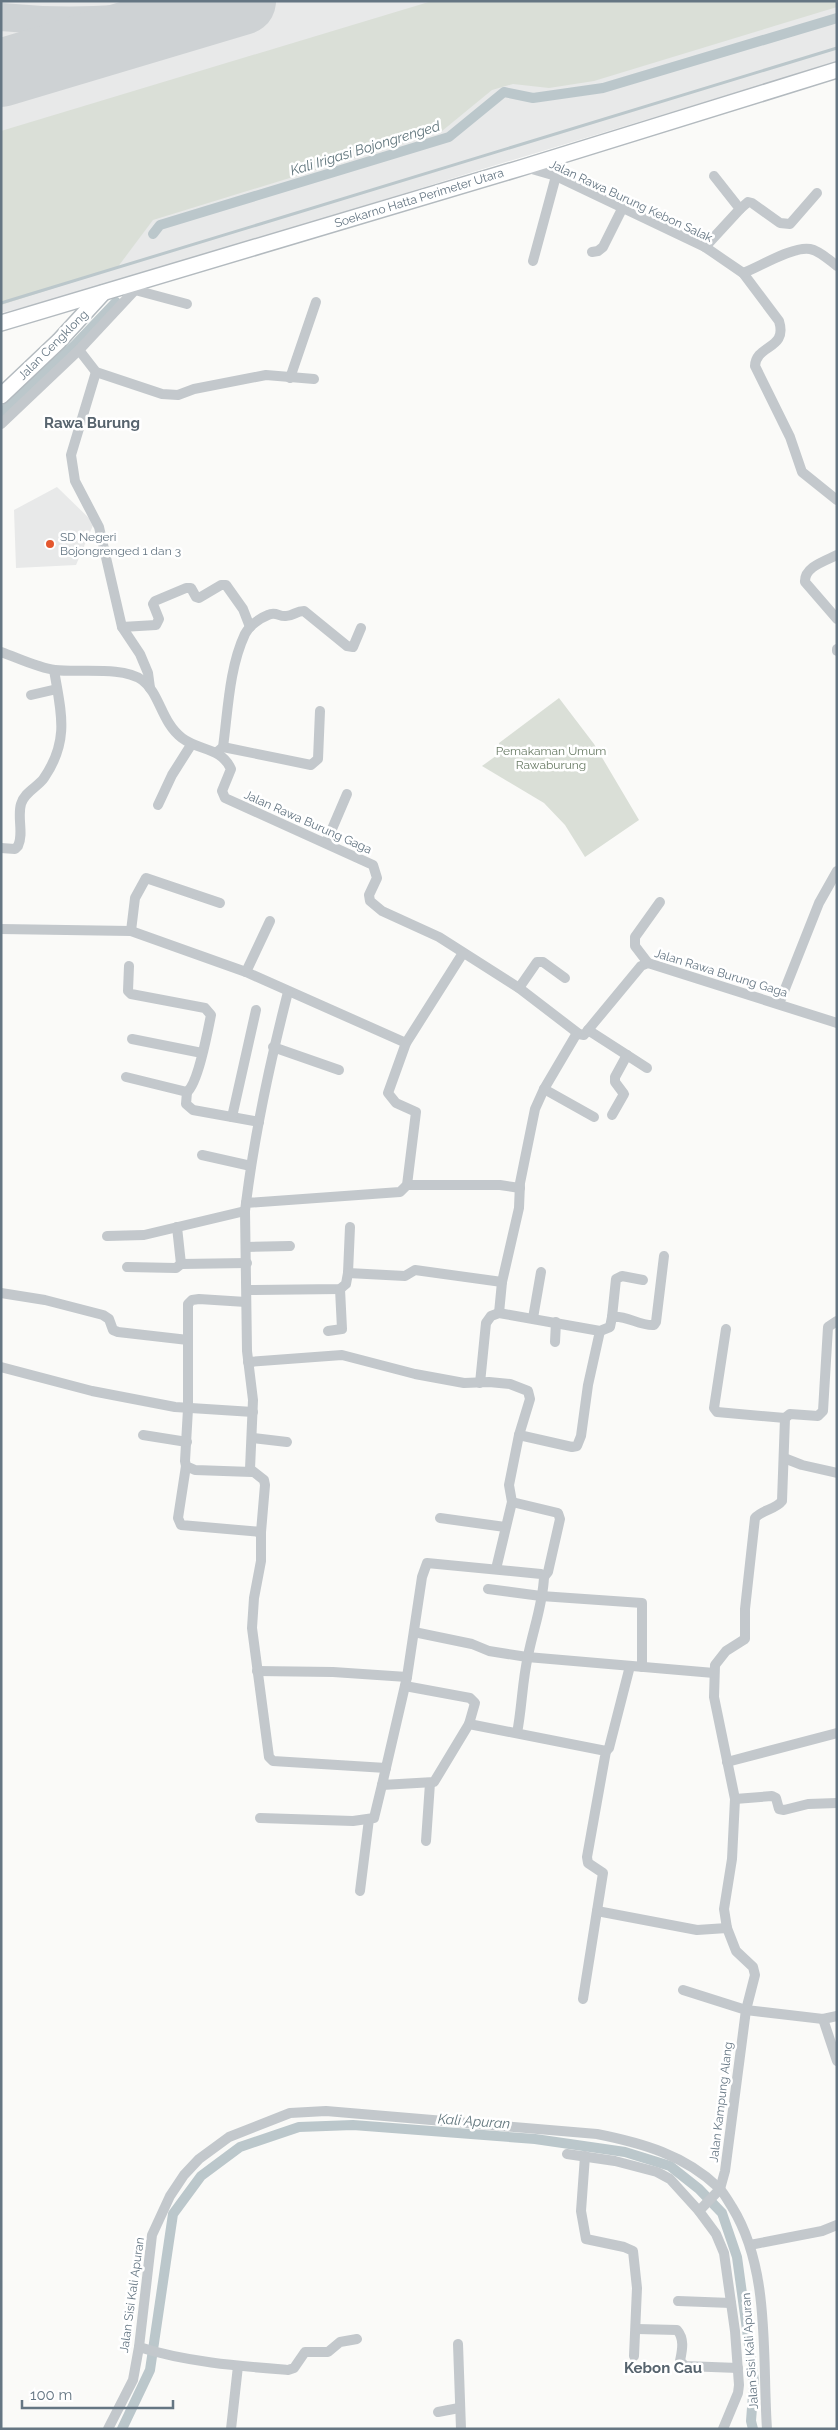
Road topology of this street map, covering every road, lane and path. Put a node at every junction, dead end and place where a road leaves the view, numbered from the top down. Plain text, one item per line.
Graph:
1 (837, 70) edge
2 (524, 167) junction
3 (556, 176) junction
4 (714, 176) dead end
5 (817, 194) dead end
6 (622, 209) junction
7 (740, 209) junction
8 (705, 247) junction
9 (592, 252) dead end
10 (532, 261) dead end
11 (837, 266) edge
12 (743, 274) junction
13 (134, 287) junction
14 (103, 293) junction
15 (316, 302) dead end
16 (187, 304) dead end
17 (1, 323) edge
18 (79, 350) junction
19 (96, 372) junction
20 (290, 378) junction
21 (314, 379) dead end
22 (1, 396) edge
23 (1, 424) edge
24 (837, 500) edge
25 (837, 555) edge
26 (837, 619) edge
27 (122, 627) junction
28 (250, 627) junction
29 (361, 628) dead end
30 (1, 652) edge
31 (54, 670) junction
32 (150, 688) junction
33 (57, 689) junction
34 (31, 695) dead end
35 (320, 711) dead end
36 (191, 745) junction
37 (220, 750) junction
38 (347, 794) dead end
39 (158, 805) dead end
40 (326, 843) junction
41 (1, 848) edge
42 (837, 870) edge
43 (660, 902) dead end
44 (220, 903) dead end
45 (270, 921) dead end
46 (1, 929) edge
47 (131, 931) junction
48 (463, 953) junction
49 (648, 962) junction
50 (129, 966) dead end
51 (246, 972) junction
52 (565, 978) dead end
53 (519, 988) junction
54 (288, 992) junction
55 (779, 1004) junction
56 (256, 1010) dead end
57 (837, 1023) edge
58 (588, 1030) junction
59 (577, 1033) junction
60 (132, 1039) dead end
61 (406, 1043) junction
62 (273, 1047) junction
63 (202, 1053) junction
64 (627, 1055) junction
65 (646, 1068) dead end
66 (339, 1070) dead end
67 (126, 1077) dead end
68 (544, 1088) junction
69 (187, 1092) junction
70 (612, 1115) dead end
71 (232, 1117) junction
72 (594, 1117) dead end
73 (259, 1122) junction
74 (202, 1155) dead end
75 (251, 1166) junction
76 (407, 1185) junction
77 (520, 1188) junction
78 (245, 1207) junction
79 (177, 1227) junction
80 (350, 1228) dead end
81 (107, 1236) dead end
82 (290, 1246) dead end
83 (246, 1247) junction
84 (664, 1256) dead end
85 (246, 1263) junction
86 (181, 1264) junction
87 (127, 1267) dead end
88 (541, 1272) dead end
89 (348, 1274) junction
90 (644, 1280) dead end
91 (502, 1282) junction
92 (340, 1289) junction
93 (246, 1290) junction
94 (1, 1293) edge
95 (246, 1302) junction
96 (498, 1312) junction
97 (612, 1316) junction
98 (533, 1318) junction
99 (837, 1321) edge
100 (556, 1322) junction
101 (726, 1329) dead end
102 (328, 1331) dead end
103 (600, 1331) junction
104 (188, 1340) junction
105 (555, 1342) dead end
106 (248, 1362) junction
107 (1, 1367) edge
108 (480, 1383) junction
109 (188, 1408) junction
110 (253, 1412) junction
111 (785, 1418) junction
112 (143, 1435) dead end
113 (519, 1435) junction
114 (253, 1438) junction
115 (187, 1442) junction
116 (287, 1442) dead end
117 (784, 1458) junction
118 (186, 1466) junction
119 (252, 1472) junction
120 (837, 1474) edge
121 (512, 1502) junction
122 (440, 1518) dead end
123 (505, 1528) junction
124 (261, 1532) junction
125 (496, 1569) junction
126 (544, 1577) junction
127 (488, 1589) dead end
128 (541, 1596) junction
129 (414, 1632) junction
130 (527, 1657) junction
131 (630, 1666) junction
132 (642, 1667) junction
133 (257, 1671) junction
134 (714, 1673) junction
135 (406, 1682) junction
136 (469, 1724) junction
137 (517, 1733) junction
138 (837, 1734) edge
139 (606, 1751) junction
140 (727, 1762) junction
141 (386, 1768) junction
142 (430, 1783) junction
143 (382, 1785) junction
144 (735, 1799) junction
145 (837, 1804) edge
146 (260, 1818) dead end
147 (369, 1819) junction
148 (426, 1841) dead end
149 (360, 1891) dead end
150 (597, 1911) junction
151 (727, 1928) junction
152 (684, 1990) dead end
153 (583, 2000) dead end
154 (746, 2010) junction
155 (837, 2016) edge
156 (823, 2020) junction
157 (837, 2061) edge
158 (567, 2154) dead end
159 (585, 2156) junction
160 (717, 2192) junction
161 (702, 2208) junction
162 (837, 2225) edge
163 (750, 2245) junction
164 (678, 2301) dead end
165 (731, 2303) junction
166 (637, 2329) junction
167 (357, 2339) dead end
168 (458, 2344) dead end
169 (143, 2348) junction
170 (634, 2356) dead end
171 (238, 2366) junction
172 (738, 2368) junction
173 (459, 2408) junction
174 (438, 2412) dead end
175 (108, 2429) edge
176 (231, 2429) edge
177 (461, 2429) edge
178 (722, 2429) edge
179 (768, 2429) edge

1 - 2 main road, Soekarno Hatta Perimeter Utara
2 - 3 street, Jalan Rawa Burung Kebon Salak
2 - 13 main road, Soekarno Hatta Perimeter Utara
3 - 6 street, Jalan Rawa Burung Kebon Salak
3 - 10 street
4 - 7 street
5 - 7 street
6 - 8 street, Jalan Rawa Burung Kebon Salak
6 - 9 street
7 - 8 street
8 - 12 street, Jalan Rawa Burung Kebon Salak
11 - 12 street
12 - 24 street, Jalan Rawa Burung Kebon Salak
13 - 14 main road, Soekarno Hatta Perimeter Utara
13 - 16 street
13 - 18 street
14 - 17 main road, Soekarno Hatta Perimeter Utara
14 - 22 main road, Jalan Cengklong
15 - 20 street
18 - 19 street
18 - 23 street
19 - 20 street
19 - 27 street
20 - 21 street
25 - 26 street
27 - 28 street
27 - 32 street
28 - 29 street
28 - 37 street
30 - 31 street
31 - 32 street
31 - 33 street
32 - 36 street
33 - 34 street
33 - 41 street
35 - 37 street
36 - 37 street
36 - 39 street
37 - 40 street, Jalan Rawa Burung Gaga
38 - 40 street
40 - 48 street, Jalan Rawa Burung Gaga
42 - 55 street
43 - 49 street
44 - 47 street
45 - 51 street
46 - 47 street
47 - 51 street
48 - 53 street, Jalan Rawa Burung Gaga
48 - 61 street
49 - 55 street, Jalan Rawa Burung Gaga
49 - 58 street, Jalan Rawa Burung Gaga
50 - 63 street
51 - 54 street
52 - 53 street
53 - 59 street, Jalan Rawa Burung Gaga
54 - 61 street
54 - 62 street
55 - 57 street, Jalan Rawa Burung Gaga
56 - 71 street
58 - 59 street
58 - 64 street
59 - 68 street
60 - 63 street
61 - 76 street
62 - 66 street
62 - 73 street
63 - 69 street
64 - 65 street
64 - 70 street
67 - 69 street
68 - 72 street
68 - 77 street
69 - 71 street
71 - 73 street
73 - 75 street
74 - 75 street
75 - 78 street
76 - 77 street
76 - 78 street
77 - 91 street
78 - 79 street
78 - 83 street
79 - 81 street
79 - 86 street
80 - 89 street
82 - 83 street
83 - 85 street
84 - 97 street
85 - 86 street
85 - 93 street
86 - 87 street
88 - 98 street
89 - 91 street
89 - 92 street
90 - 97 street
91 - 96 street
92 - 93 street
92 - 102 street
93 - 95 street
94 - 104 street
95 - 104 street
95 - 106 street
96 - 98 street
96 - 108 street
97 - 103 street
98 - 100 street
99 - 111 street
100 - 103 street
100 - 105 street
101 - 111 street
103 - 113 street
104 - 109 street
106 - 108 street
106 - 110 street
107 - 109 street
108 - 113 street
109 - 110 street
109 - 115 street
110 - 114 street
111 - 117 street
112 - 115 street
113 - 121 street
114 - 116 street
114 - 119 street
115 - 118 street
117 - 120 street
117 - 134 street
118 - 119 street
118 - 124 street
119 - 124 street
121 - 123 street
121 - 126 street
122 - 123 street
123 - 125 street
124 - 133 street
125 - 126 street
125 - 129 street
126 - 128 street
127 - 128 street
128 - 130 street
128 - 132 street
129 - 130 street
129 - 135 street
130 - 131 street
130 - 137 street
131 - 132 street
131 - 139 street
132 - 134 street
133 - 135 street
133 - 141 street
134 - 140 street
135 - 136 street
135 - 141 street
136 - 137 street
136 - 142 street
137 - 139 street
138 - 140 street
139 - 150 street
140 - 144 street
141 - 143 street
142 - 143 street
142 - 148 street
143 - 147 street
144 - 145 street
144 - 151 street
146 - 147 street
147 - 149 street
150 - 151 street
150 - 153 street
151 - 154 street, Jalan Kampung Alang
152 - 154 street
154 - 156 street
154 - 160 street, Jalan Kampung Alang
155 - 156 street
156 - 157 street
158 - 159 street
159 - 161 street
159 - 166 street
160 - 161 street
160 - 163 street, Jalan Sisi Kali Apuran
160 - 169 street, Jalan Sisi Kali Apuran
161 - 165 street
162 - 163 street
163 - 179 street, Jalan Sisi Kali Apuran
164 - 165 street
165 - 172 street
166 - 170 street
166 - 172 street
167 - 171 street
168 - 173 street
169 - 171 street
169 - 175 street, Jalan Sisi Kali Apuran
171 - 176 street
172 - 178 street
173 - 174 street
173 - 177 street

